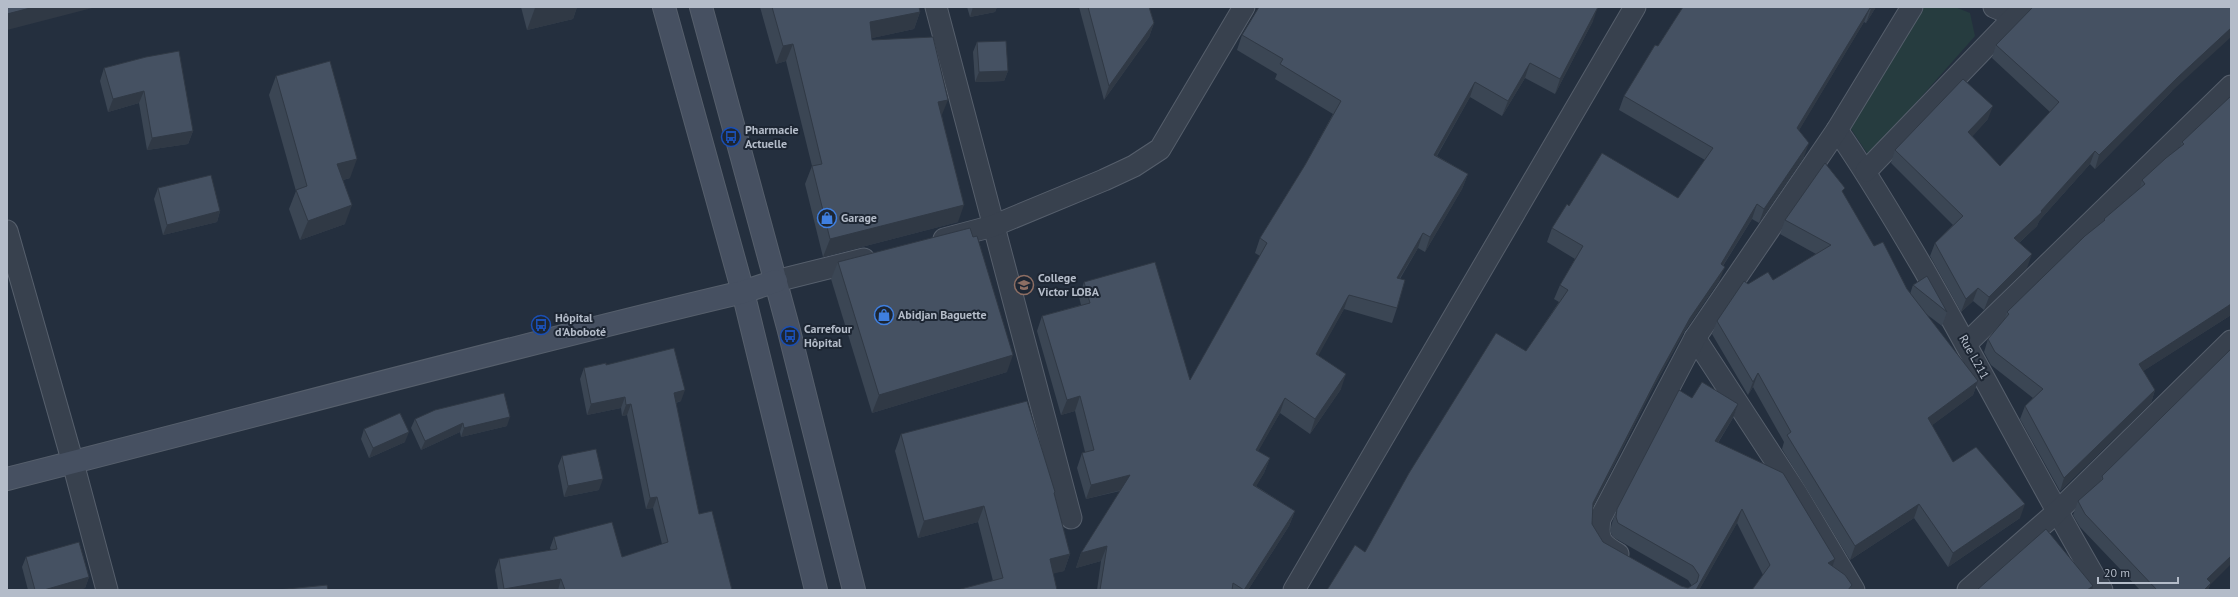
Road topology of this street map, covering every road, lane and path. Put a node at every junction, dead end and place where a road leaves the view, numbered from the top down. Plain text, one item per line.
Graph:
1 (664, 7) edge
2 (701, 7) edge
3 (936, 7) edge
4 (1244, 7) edge
5 (1635, 7) edge
6 (1912, 7) edge
7 (1994, 7) edge
8 (2019, 12) edge
9 (2231, 86) edge
10 (1837, 130) junction
11 (1866, 171) junction
12 (994, 226) junction
13 (7, 231) edge
14 (926, 244) edge
15 (880, 256) edge
16 (776, 281) junction
17 (743, 292) junction
18 (1695, 338) junction
19 (2231, 340) edge
20 (1966, 344) junction
21 (73, 463) junction
22 (7, 479) edge
23 (2057, 512) junction
24 (1071, 518) dead end
25 (1638, 565) edge
26 (107, 590) edge
27 (816, 590) edge
28 (854, 590) edge
29 (1294, 590) edge
30 (1854, 590) edge
31 (1968, 590) edge
32 (2102, 590) edge

1 - 17 main road
2 - 16 main road
3 - 12 street
4 - 12 street
5 - 29 street
6 - 10 street
7 - 8 street
8 - 11 street
9 - 20 street
10 - 11 street, Rue L211
10 - 18 street
11 - 20 street, Rue L211
12 - 14 street
12 - 24 street
13 - 21 street
15 - 16 street
16 - 17 main road
16 - 28 main road
17 - 21 main road
17 - 27 main road
18 - 25 street
18 - 30 street
19 - 23 street
20 - 23 street, Rue L211
21 - 22 main road
21 - 26 street
23 - 31 street
23 - 32 street, Rue L211

